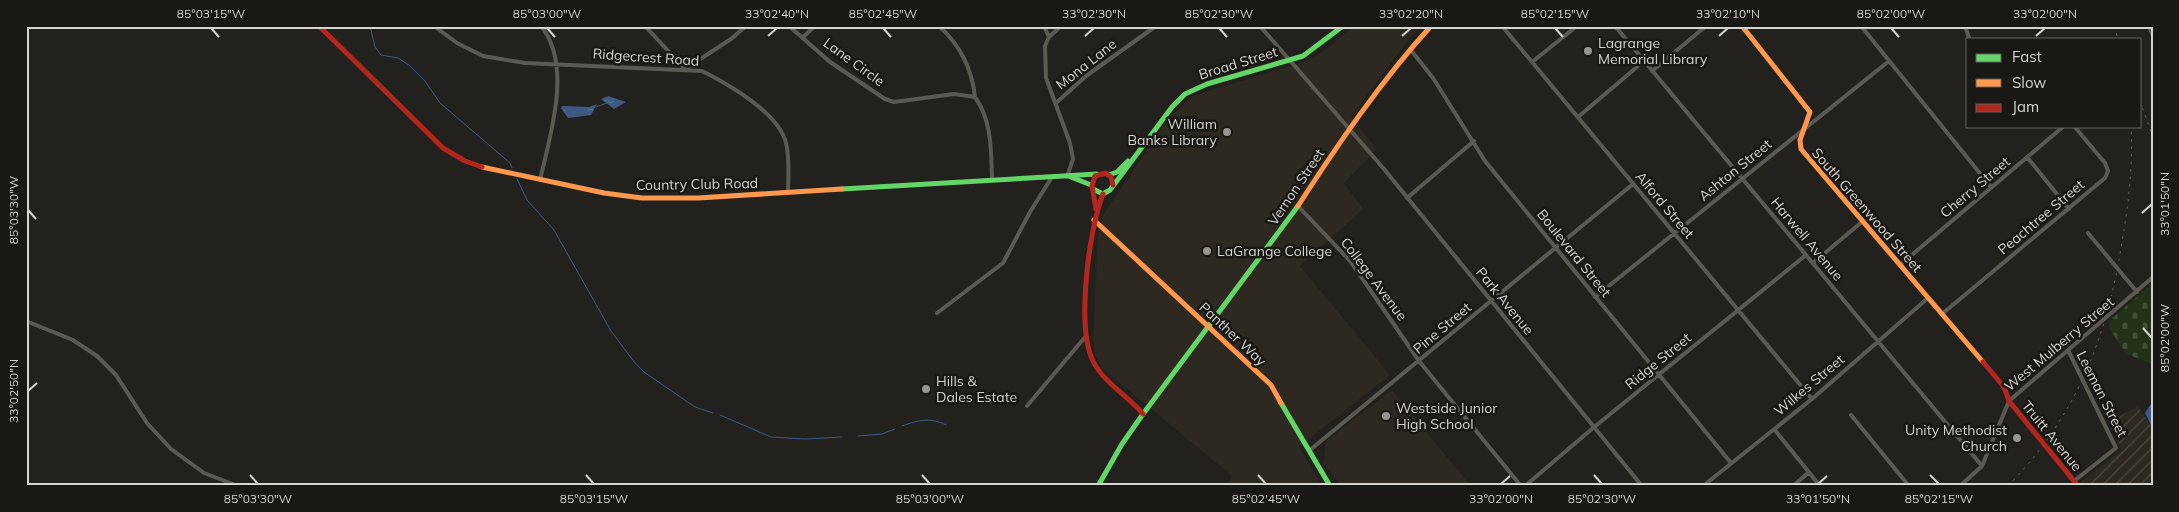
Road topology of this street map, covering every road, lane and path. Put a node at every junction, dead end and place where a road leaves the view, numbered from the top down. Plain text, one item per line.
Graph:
1 (319, 26) edge
2 (434, 26) edge
3 (541, 26) edge
4 (645, 26) edge
5 (746, 26) edge
6 (789, 26) edge
7 (815, 26) edge
8 (939, 26) edge
9 (1044, 26) edge
10 (1061, 26) edge
11 (1156, 26) edge
12 (1260, 26) edge
13 (1343, 26) edge
14 (1431, 26) edge
15 (1502, 26) edge
16 (1577, 26) edge
17 (1615, 26) edge
18 (1706, 26) edge
19 (1742, 26) edge
20 (1861, 26) edge
21 (1965, 26) edge
22 (2149, 26) edge
23 (2153, 36) edge
24 (802, 37) junction
25 (1049, 37) junction
26 (1969, 38) edge
27 (1410, 49) junction
28 (1288, 60) junction
29 (1644, 61) junction
30 (1889, 61) junction
31 (1532, 62) junction
32 (557, 64) junction
33 (685, 69) junction
34 (1652, 71) junction
35 (975, 97) junction
36 (1056, 103) junction
37 (1578, 117) junction
38 (2062, 128) edge
39 (2076, 128) edge
40 (1805, 129) junction
41 (1349, 131) junction
42 (1474, 141) junction
43 (2027, 157) junction
44 (1132, 158) junction
45 (1098, 174) junction
46 (1108, 175) junction
47 (1052, 177) junction
48 (1069, 177) junction
49 (992, 179) junction
50 (1742, 179) junction
51 (540, 180) junction
52 (1633, 184) junction
53 (1113, 185) junction
54 (1092, 187) junction
55 (1991, 188) junction
56 (788, 193) junction
57 (1103, 194) junction
58 (1407, 198) junction
59 (1298, 206) junction
60 (2069, 208) junction
61 (1096, 209) junction
62 (1094, 220) junction
63 (1863, 221) junction
64 (2088, 233) dead end
65 (1674, 234) junction
66 (1556, 249) junction
67 (1806, 255) junction
68 (1813, 263) junction
69 (1900, 264) junction
70 (2153, 277) edge
71 (2137, 292) junction
72 (1595, 297) junction
73 (1928, 298) junction
74 (1491, 302) junction
75 (1738, 311) junction
76 (938, 313) dead end
77 (1942, 314) junction
78 (27, 323) edge
79 (1208, 327) junction
80 (1086, 336) junction
81 (1878, 341) junction
82 (2068, 350) junction
83 (1420, 360) junction
84 (1659, 375) junction
85 (1812, 399) junction
86 (2008, 400) junction
87 (1028, 406) dead end
88 (1143, 414) junction
89 (1851, 415) dead end
90 (1593, 428) junction
91 (1774, 429) junction
92 (1310, 450) junction
93 (1731, 463) junction
94 (1982, 466) junction
95 (1809, 472) junction
96 (2076, 483) edge
97 (238, 486) edge
98 (1098, 486) edge
99 (1330, 486) edge
100 (1521, 486) edge
101 (1525, 486) edge
102 (1642, 486) edge
103 (1703, 486) edge
104 (1793, 486) edge
105 (1820, 486) edge
106 (1909, 486) edge
107 (1960, 486) edge

1 - 51 street, Country Club Road
2 - 32 street, Ridgecrest Road
3 - 32 street
4 - 33 street
5 - 33 street
6 - 24 street, Lane Circle
7 - 24 street
8 - 35 street
9 - 25 street
10 - 25 street
11 - 36 street, Mona Lane
12 - 28 street, Park Avenue
13 - 28 street, Broad Street
14 - 27 street, Vernon Street
15 - 31 street, Alford Street
16 - 31 street
17 - 29 street, Harwell Avenue
18 - 34 street
19 - 40 street, South Greenwood Street
20 - 30 street
21 - 26 street
22 - 23 street
24 - 35 street, Lane Circle
25 - 36 street
27 - 41 street, Vernon Street
27 - 42 street, Boulevard Street
28 - 41 street, Park Avenue
28 - 44 street, Broad Street
29 - 34 street, Harwell Avenue
29 - 37 street
30 - 40 street, Ashton Street
30 - 55 street
31 - 37 street, Alford Street
32 - 33 street, Ridgecrest Road
32 - 51 street
33 - 56 street, Ridgecrest Road
34 - 50 street, Harwell Avenue
35 - 49 street
36 - 48 street
37 - 52 street, Alford Street
38 - 43 street, Cherry Street
39 - 60 street, Peachtree Street
40 - 50 street, Ashton Street
40 - 63 street, South Greenwood Street
41 - 58 street, Park Avenue
41 - 59 street, Vernon Street
42 - 58 street
42 - 66 street, Boulevard Street
43 - 55 street, Cherry Street
43 - 60 street
44 - 46 street, Broad Street
44 - 53 street, Broad Street
45 - 46 street
45 - 48 street, Country Club Road
45 - 54 street
46 - 53 street
47 - 48 street, Country Club Road
47 - 49 street, Country Club Road
47 - 76 street
48 - 54 street, Country Club Road
49 - 56 street, Country Club Road
50 - 65 street, Ashton Street
50 - 67 street, Harwell Avenue
51 - 56 street, Country Club Road
52 - 65 street, Alford Street
52 - 66 street, Pine Street
53 - 57 street
54 - 57 street
54 - 61 street
55 - 69 street, Cherry Street
57 - 61 street
58 - 74 street, Park Avenue
59 - 79 street, Vernon Street
59 - 83 street, College Avenue
60 - 77 street, Peachtree Street
61 - 62 street
62 - 79 street, Panther Way
62 - 80 street
63 - 68 street
63 - 69 street, South Greenwood Street
64 - 71 street
65 - 72 street, Ashton Street
65 - 75 street, Alford Street
66 - 72 street, Boulevard Street
66 - 74 street, Pine Street
67 - 68 street, Harwell Avenue
67 - 75 street, Ridge Street
68 - 81 street, Harwell Avenue
69 - 73 street, South Greenwood Street
70 - 71 street, West Mulberry Street
71 - 82 street, West Mulberry Street
72 - 84 street, Boulevard Street
73 - 77 street, South Greenwood Street
73 - 81 street, Wilkes Street
74 - 83 street, Pine Street
74 - 90 street, Park Avenue
75 - 84 street, Ridge Street
75 - 85 street, Alford Street
77 - 86 street, South Greenwood Street
78 - 97 street
79 - 88 street, Vernon Street
79 - 92 street, Panther Way
80 - 87 street
80 - 88 street
81 - 85 street, Wilkes Street
81 - 94 street, Harwell Avenue
82 - 86 street, West Mulberry Street
82 - 96 street, Leeman Street
83 - 92 street, Pine Street
83 - 100 street, College Avenue
84 - 90 street, Ridge Street
84 - 93 street, Boulevard Street
85 - 91 street, Wilkes Street
86 - 94 street, West Mulberry Street
86 - 96 street, Truitt Avenue
88 - 98 street, Vernon Street
89 - 106 street
90 - 101 street, Ridge Street
90 - 102 street, Park Avenue
91 - 93 street, Wilkes Street
91 - 95 street
92 - 99 street, Panther Way
93 - 103 street, Wilkes Street
94 - 107 street, West Mulberry Street
95 - 104 street
95 - 105 street

